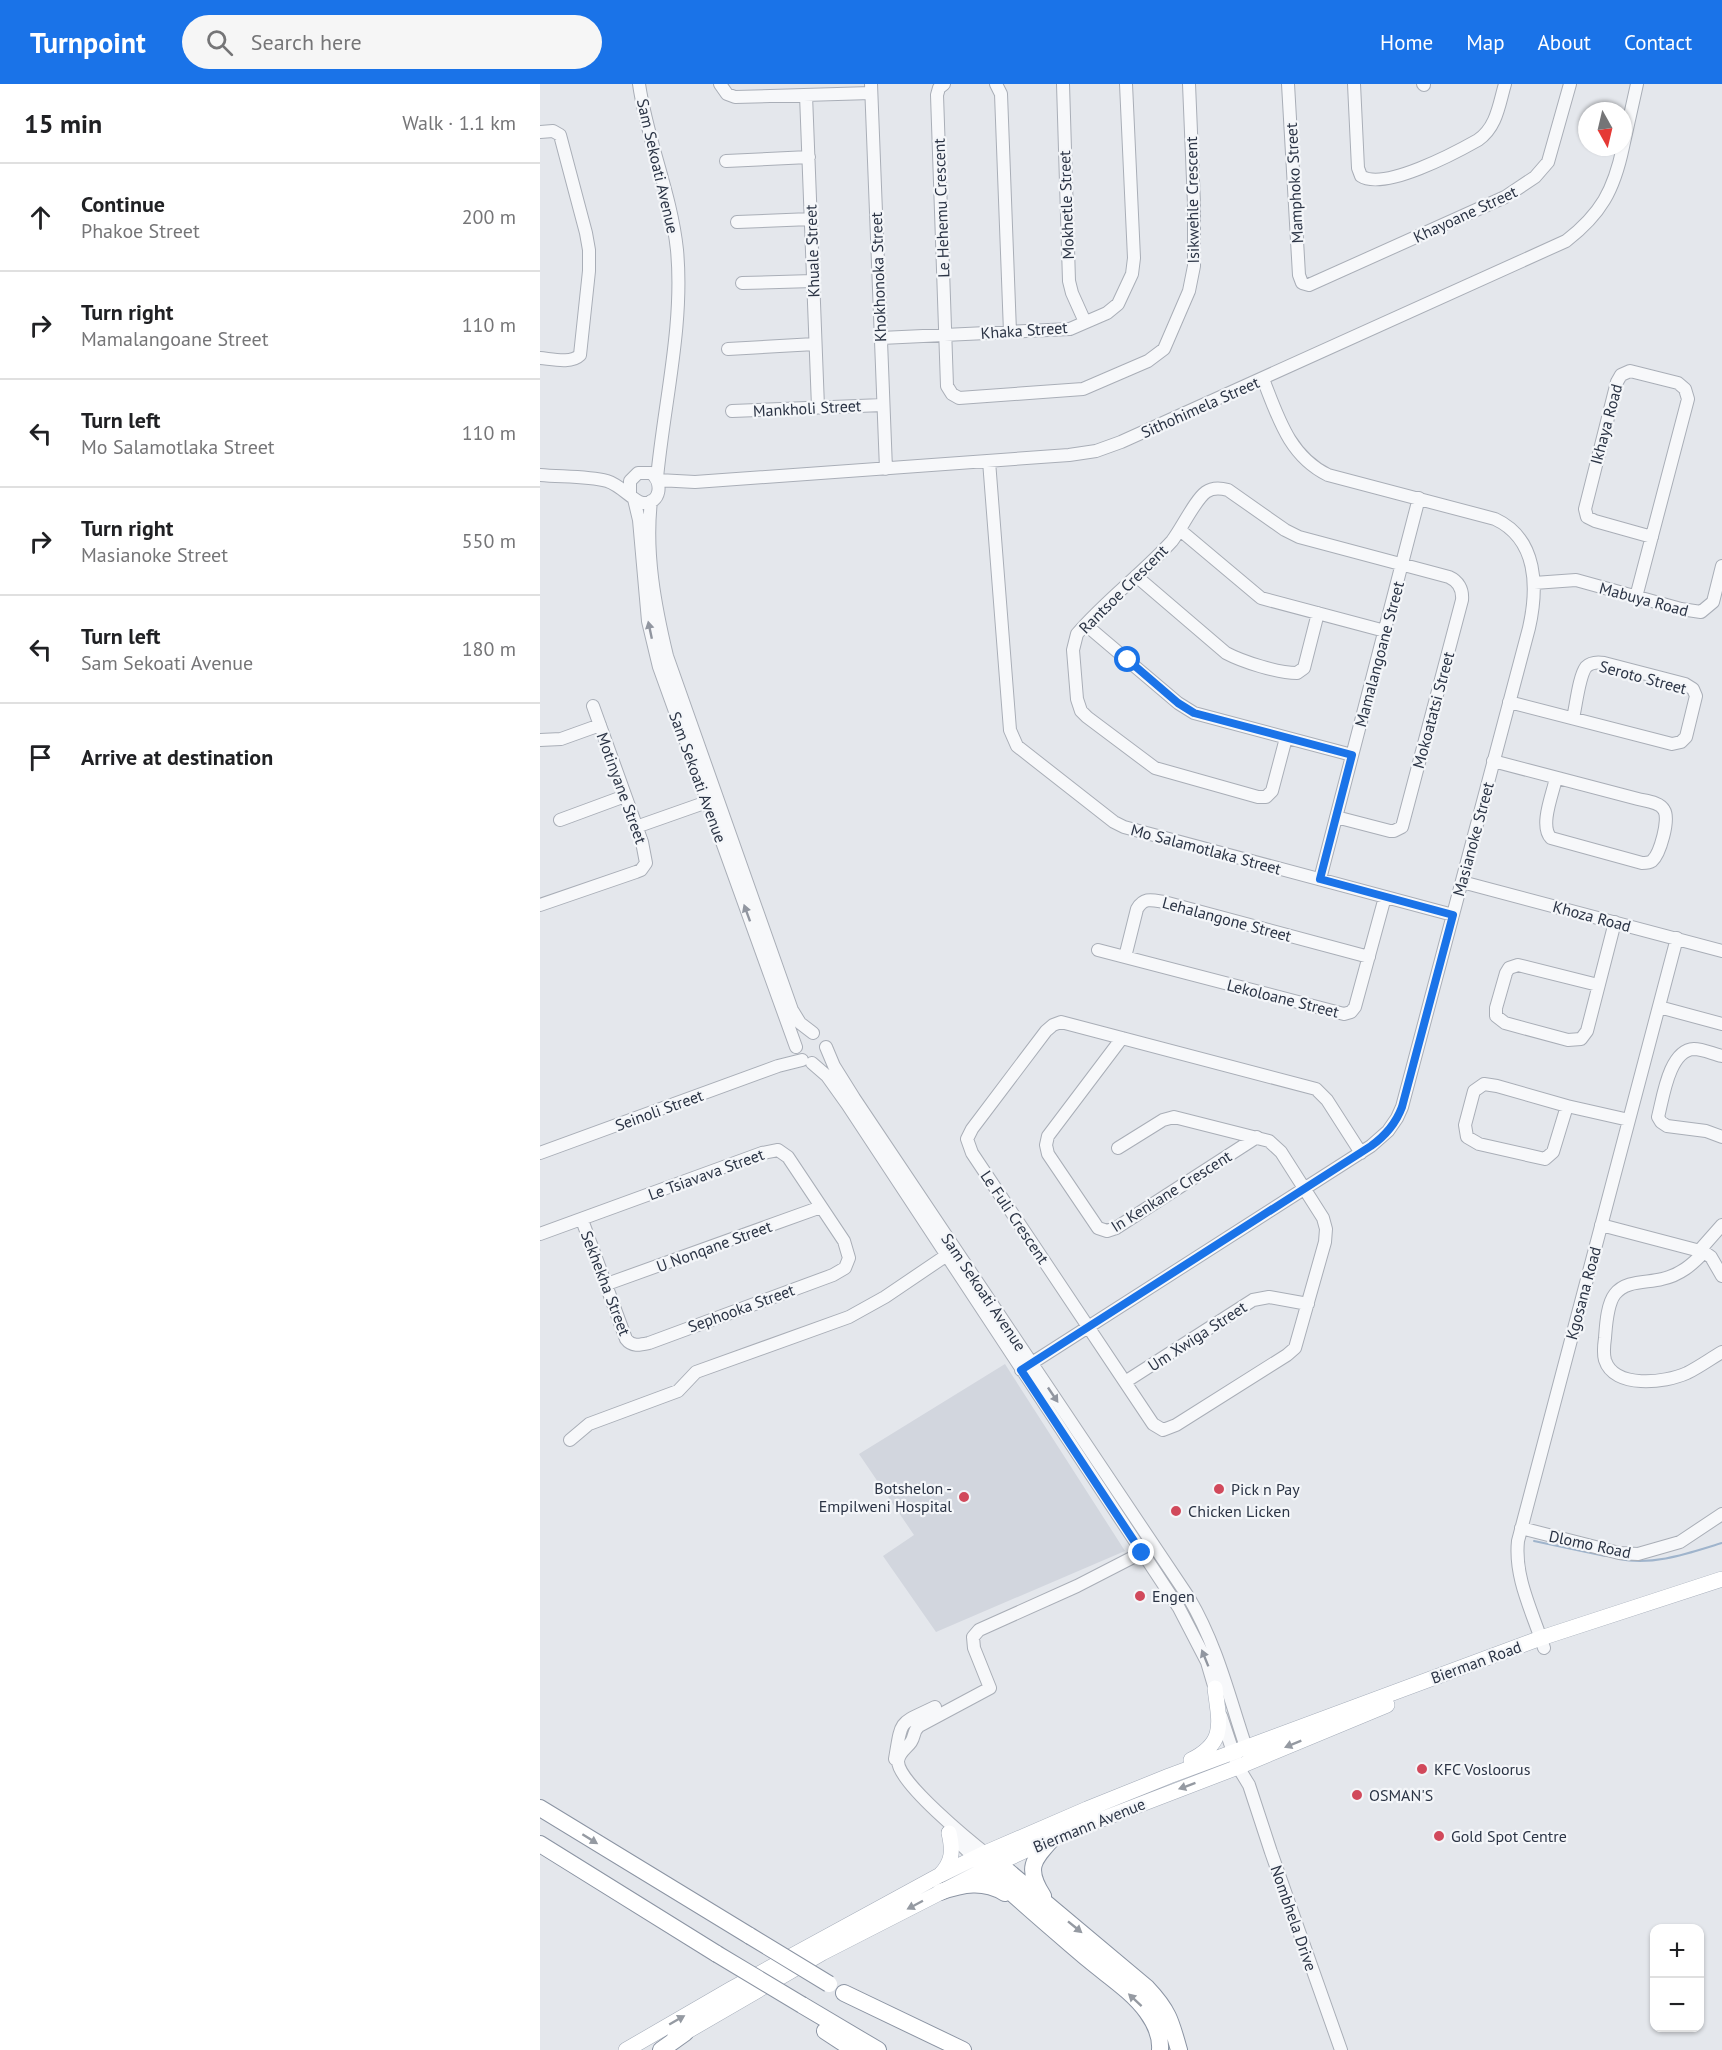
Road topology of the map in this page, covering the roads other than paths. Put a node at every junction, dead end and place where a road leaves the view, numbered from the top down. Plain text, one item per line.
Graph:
1 (720, 84) edge
2 (944, 84) edge
3 (996, 84) edge
4 (1063, 84) edge
5 (1126, 84) edge
6 (1189, 84) edge
7 (1288, 84) edge
8 (1354, 84) edge
9 (1504, 84) edge
10 (1570, 84) edge
11 (1637, 84) edge
12 (638, 86) edge
13 (871, 88) edge
14 (806, 95) junction
15 (1632, 106) edge
16 (540, 132) edge
17 (1621, 156) edge
18 (809, 157) junction
19 (726, 161) dead end
20 (811, 219) junction
21 (737, 222) dead end
22 (813, 281) junction
23 (1300, 281) joint
24 (742, 283) dead end
25 (1085, 322) junction
26 (1010, 332) junction
27 (945, 334) junction
28 (880, 338) junction
29 (815, 344) junction
30 (728, 349) dead end
31 (540, 358) edge
32 (1263, 379) junction
33 (883, 405) junction
34 (818, 407) junction
35 (732, 411) dead end
36 (658, 456) junction
37 (990, 461) junction
38 (886, 469) junction
39 (639, 474) junction
40 (540, 476) edge
41 (657, 479) junction
42 (606, 481) junction
43 (694, 483) junction
44 (632, 496) junction
45 (655, 498) junction
46 (1419, 498) junction
47 (1180, 530) junction
48 (1652, 537) junction
49 (1403, 563) junction
50 (1722, 566) edge
51 (1136, 576) junction
52 (1534, 583) junction
53 (1636, 597) junction
54 (1318, 614) junction
55 (1086, 625) junction
56 (1385, 631) junction
57 (1509, 702) junction
58 (593, 706) dead end
59 (1573, 718) junction
60 (600, 725) junction
61 (1286, 738) junction
62 (540, 740) edge
63 (1352, 755) junction
64 (1493, 761) junction
65 (1556, 777) junction
66 (625, 796) junction
67 (707, 801) junction
68 (1336, 817) junction
69 (560, 820) dead end
70 (636, 827) junction
71 (1320, 879) junction
72 (1462, 882) junction
73 (1385, 897) junction
74 (540, 906) edge
75 (1453, 915) junction
76 (1615, 922) junction
77 (1677, 938) junction
78 (1098, 950) dead end
79 (1722, 951) edge
80 (1125, 957) junction
81 (1369, 957) junction
82 (1598, 985) junction
83 (1659, 1007) junction
84 (1722, 1024) edge
85 (813, 1033) junction
86 (1122, 1038) junction
87 (826, 1047) junction
88 (802, 1055) junction
89 (1722, 1056) edge
90 (1567, 1106) junction
91 (1629, 1120) junction
92 (1257, 1137) junction
93 (1722, 1137) edge
94 (1118, 1148) dead end
95 (540, 1153) edge
96 (1361, 1153) junction
97 (1304, 1189) junction
98 (820, 1207) junction
99 (582, 1220) junction
100 (1601, 1225) junction
101 (1722, 1225) edge
102 (540, 1234) edge
103 (1702, 1252) junction
104 (947, 1255) junction
105 (848, 1264) joint
106 (1722, 1276) edge
107 (607, 1284) junction
108 (1308, 1304) junction
109 (1088, 1326) junction
110 (632, 1344) joint
111 (1722, 1352) edge
112 (1026, 1366) junction
113 (1125, 1382) junction
114 (570, 1440) dead end
115 (1722, 1515) edge
116 (1521, 1528) junction
117 (1156, 1547) junction
118 (1142, 1553) junction
119 (1722, 1579) edge
120 (1722, 1588) edge
121 (1542, 1643) junction
122 (988, 1685) junction
123 (1215, 1688) junction
124 (1242, 1757) junction
125 (1168, 1776) junction
126 (540, 1808) edge
127 (949, 1833) junction
128 (1053, 1838) junction
129 (540, 1844) edge
130 (986, 1861) junction
131 (940, 1883) junction
132 (1019, 1901) junction
133 (1054, 1910) junction
134 (844, 1993) junction
135 (799, 2009) junction
136 (685, 2033) junction
137 (626, 2050) edge
138 (656, 2050) edge
139 (661, 2050) edge
140 (854, 2050) edge
141 (878, 2050) edge
142 (941, 2050) edge
143 (963, 2050) edge
144 (1160, 2050) edge
145 (1179, 2050) edge
146 (1341, 2050) edge

1 - 14 street
2 - 27 street, Le Hehemu Crescent
3 - 26 street
4 - 25 street, Mokhetle Street
5 - 25 street, Khaka Street
6 - 27 street, Isikwehle Crescent
7 - 23 street, Mamphoko Street
8 - 9 street
10 - 23 street, Khayoane Street
11 - 15 street, Sithohimela Street
12 - 36 street, Sam Sekoati Avenue
13 - 14 street
13 - 28 street, Khokhonoka Street
14 - 18 street, Khuale Street
16 - 31 street
17 - 32 street, Sithohimela Street
18 - 19 street
18 - 20 street, Khuale Street
20 - 21 street
20 - 22 street, Khuale Street
22 - 24 street
22 - 29 street, Khuale Street
25 - 26 street, Khaka Street
26 - 27 street, Khaka Street
27 - 28 street, Khaka Street
28 - 33 street, Khokhonoka Street
29 - 30 street
29 - 34 street, Khuale Street
32 - 37 street, Sithohimela Street
32 - 46 street, Masianoke Street
33 - 34 street, Mankholi Street
33 - 38 street, Khokhonoka Street
34 - 35 street, Mankholi Street
36 - 39 street
36 - 41 street, Sam Sekoati Avenue
37 - 38 street, Sithohimela Street
37 - 71 street, Mo Salamotlaka Street
38 - 43 street, Sithohimela Street
39 - 41 street
39 - 42 street
39 - 44 street
40 - 42 street
41 - 43 street, Sithohimela Street
41 - 45 street
42 - 44 street
43 - 45 street, Sithohimela Street
44 - 45 street
67 -> 44 street, Sam Sekoati Avenue
45 - 85 street, Sam Sekoati Avenue
46 - 49 street, Mamalangoane Street
46 - 52 street, Masianoke Street
47 - 49 street, Rantsoe Crescent
47 - 51 street, Rantsoe Crescent
47 - 54 street
48 - 48 street, Ikhaya Road
48 - 53 street, Ikhaya Road
49 - 56 street, Mamalangoane Street
49 - 68 street, Mokoatatsi Street
50 - 53 street, Mabuya Road
51 - 54 street
51 - 55 street, Rantsoe Crescent
52 - 53 street, Mabuya Road
52 - 57 street, Masianoke Street
54 - 56 street
55 - 61 street
55 - 61 street, Rantsoe Crescent
56 - 63 street, Mamalangoane Street
57 - 59 street, Seroto Street
57 - 64 street, Masianoke Street
58 - 60 street, Motinyane Street
59 - 59 street, Seroto Street
60 - 62 street
60 - 66 street, Motinyane Street
61 - 63 street
63 - 68 street, Mamalangoane Street
64 - 65 street
64 - 72 street, Masianoke Street
65 - 65 street
66 - 69 street
66 - 70 street, Motinyane Street
67 - 70 street
88 -> 67 street, Sam Sekoati Avenue
68 - 71 street, Mamalangoane Street
70 - 74 street, Motinyane Street
71 - 73 street, Mo Salamotlaka Street
72 - 75 street, Masianoke Street
72 - 76 street, Khoza Road
73 - 75 street, Mo Salamotlaka Street
73 - 81 street, Lekoloane Street
75 - 96 street, Masianoke Street
76 - 77 street, Khoza Road
76 - 82 street
77 - 79 street, Khoza Road
77 - 83 street, Kgosana Road
78 - 80 street, Lekoloane Street
80 - 81 street, Lekoloane Street
80 - 81 street, Lehalangone Street
82 - 82 street
83 - 84 street
83 - 91 street, Kgosana Road
85 - 87 street
85 - 88 street
86 - 92 street, In Kenkane Crescent
86 - 96 street, Le Fuli Crescent
86 - 109 street, Le Fuli Crescent
87 - 88 street
87 - 112 street, Sam Sekoati Avenue
88 - 95 street, Seinoli Street
88 - 104 street, Sam Sekoati Avenue
89 - 93 street
90 - 90 street
90 - 91 street
91 - 100 street, Kgosana Road
92 - 94 street, Le Fuli Crescent
92 - 97 street, Le Fuli Crescent
96 - 97 street, Masianoke Street
97 - 108 street, Le Fuli Crescent
97 - 109 street, Masianoke Street
98 - 99 street, Le Tsiavava Street
98 - 105 street, Le Tsiavava Street
98 - 107 street, U Nonqane Street
99 - 102 street, Le Tsiavava Street
99 - 107 street, Sekhekha Street
100 - 103 street
100 - 116 street, Kgosana Road
101 - 103 street
103 - 106 street
103 - 111 street
104 - 112 street, Sam Sekoati Avenue
104 - 114 street
105 - 110 street, Sephooka Street
107 - 110 street, Sekhekha Street
108 - 113 street, Um Xwiga Street
108 - 113 street, Le Fuli Crescent
109 - 112 street, Masianoke Street
109 - 113 street, Le Fuli Crescent
112 -> 117 street, Sam Sekoati Avenue
112 - 118 street, Sam Sekoati Avenue
115 - 116 street, Dlomo Road
116 - 121 street, Kgosana Road
117 - 118 street
117 - 124 street, Sam Sekoati Avenue
118 - 122 street
123 -> 118 street, Sam Sekoati Avenue
119 - 121 main road, Bierman Road
120 - 121 main road, Bierman Road
121 - 124 main road, Biermann Avenue
122 - 127 street
122 - 130 street
123 - 124 street, Sam Sekoati Avenue
123 - 125 main road
124 - 125 main road, Biermann Avenue
124 -> 128 main road, Biermann Avenue
124 - 146 street, Nombhela Drive
125 - 130 main road, Biermann Avenue
126 -> 134 highway, bridge
127 - 130 street
127 - 131 main road
128 - 130 main road, Biermann Avenue
128 - 133 highway
129 - 135 highway, bridge
130 - 131 main road, Biermann Avenue
130 - 132 highway
130 - 133 highway
131 - 132 highway
131 -> 136 main road, Biermann Avenue
137 -> 131 main road, Biermann Avenue
144 -> 132 highway
133 -> 145 highway
134 - 142 highway
134 - 143 highway
135 - 140 highway
135 - 141 highway
136 - 138 main road, Biermann Avenue
136 - 139 highway

